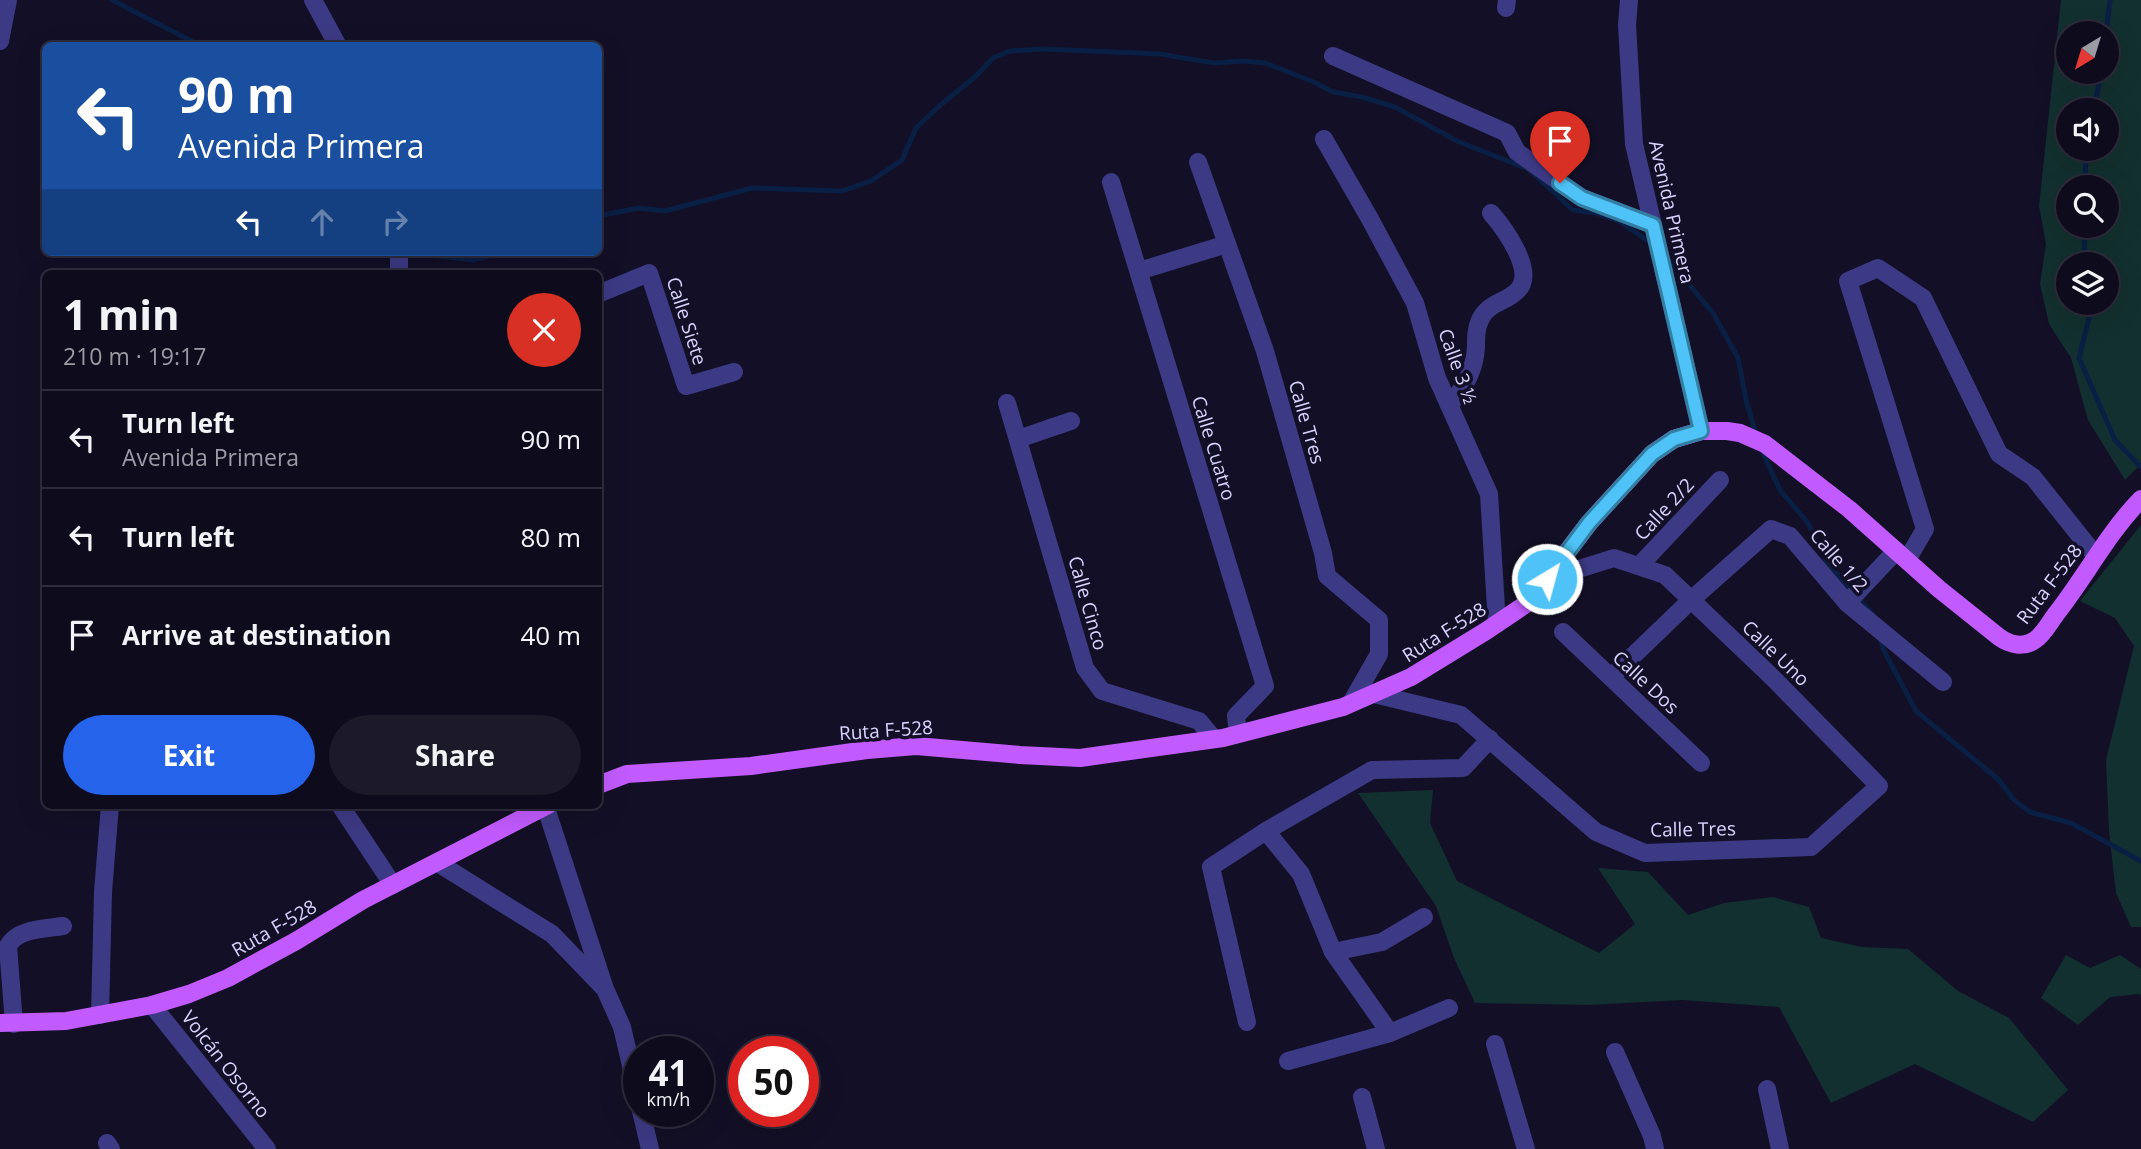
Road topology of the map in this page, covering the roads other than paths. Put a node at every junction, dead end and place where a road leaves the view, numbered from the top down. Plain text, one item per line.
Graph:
1 (8, 0) edge
2 (313, 0) edge
3 (1629, 0) edge
4 (0, 41) edge
5 (336, 42) edge
6 (1333, 56) dead end
7 (1324, 139) dead end
8 (1198, 162) dead end
9 (1111, 182) dead end
10 (1491, 213) dead end
11 (1653, 225) junction
12 (1227, 244) junction
13 (1139, 271) junction
14 (602, 292) edge
15 (734, 372) dead end
16 (1007, 404) dead end
17 (1449, 405) junction
18 (1047, 429) dead end
19 (1701, 431) junction
20 (1018, 439) junction
21 (1720, 480) dead end
22 (2141, 499) edge
23 (1901, 556) junction
24 (2096, 556) junction
25 (1639, 566) junction
26 (1547, 579) junction
27 (1691, 600) junction
28 (1847, 603) junction
29 (1497, 624) junction
30 (1563, 632) dead end
31 (1611, 677) junction
32 (1943, 682) dead end
33 (1374, 694) junction
34 (1352, 703) junction
35 (1237, 725) junction
36 (1214, 739) junction
37 (1490, 739) junction
38 (1701, 762) dead end
39 (602, 783) edge
40 (110, 809) edge
41 (343, 809) edge
42 (539, 809) edge
43 (547, 809) edge
44 (1266, 831) junction
45 (1811, 847) joint
46 (438, 863) junction
47 (393, 885) junction
48 (1424, 917) dead end
49 (63, 926) dead end
50 (1333, 953) junction
51 (605, 989) junction
52 (152, 1005) junction
53 (1449, 1008) dead end
54 (100, 1015) junction
55 (1247, 1022) dead end
56 (7, 1023) edge
57 (1390, 1033) junction
58 (624, 1036) edge
59 (1494, 1044) dead end
60 (1615, 1052) dead end
61 (1287, 1060) dead end
62 (1766, 1089) dead end
63 (1362, 1097) dead end
64 (645, 1127) edge
65 (267, 1149) edge
66 (650, 1149) edge
67 (1376, 1149) edge
68 (1526, 1149) edge
69 (1655, 1149) edge
70 (1780, 1149) edge

1 - 4 street
2 - 5 street
3 - 11 street, Avenida Primera
6 - 11 street
7 - 17 street, Calle 3 ½
8 - 12 street, Calle Tres
9 - 13 street, Calle Cuatro
10 - 17 street
11 - 19 street, Avenida Primera
12 - 13 street
12 - 34 street, Calle Tres
13 - 35 street, Calle Cuatro
14 - 15 street, Calle Siete
16 - 20 street, Calle Cinco
17 - 29 street, Calle 3 ½
18 - 20 street
19 - 23 main road, Ruta F-528
19 - 26 main road, Ruta F-528
20 - 36 street, Calle Cinco
21 - 25 street, Calle 2/2
22 - 24 main road, Ruta F-528
23 - 24 main road, Ruta F-528
23 - 24 street
23 - 28 street
25 - 26 street, Calle Uno
25 - 27 street, Calle Uno
26 - 29 main road, Ruta F-528
27 - 28 street, Calle 1/2
27 - 31 street, Calle 1/2
27 - 45 street, Calle Uno
28 - 32 street, Calle 1/2
29 - 33 main road, Ruta F-528
30 - 31 street, Calle Dos
31 - 38 street, Calle Dos
33 - 34 main road, Ruta F-528
33 - 37 street, Calle Tres
34 - 35 main road, Ruta F-528
35 - 36 main road, Ruta F-528
36 - 39 main road, Ruta F-528
37 - 44 street
37 - 45 street, Calle Tres
40 - 54 street
41 - 47 street
42 - 46 main road, Ruta F-528
43 - 51 street
44 - 50 street
44 - 55 street
46 - 47 main road, Ruta F-528
46 - 51 street
47 - 52 main road, Ruta F-528
48 - 50 street
49 - 56 street
50 - 57 street
51 - 58 street
52 - 54 main road, Ruta F-528
52 - 65 street, Volcán Osorno
53 - 57 street
54 - 56 main road, Ruta F-528
57 - 61 street
59 - 68 street
60 - 69 street
62 - 70 street
63 - 67 street
64 - 66 street

